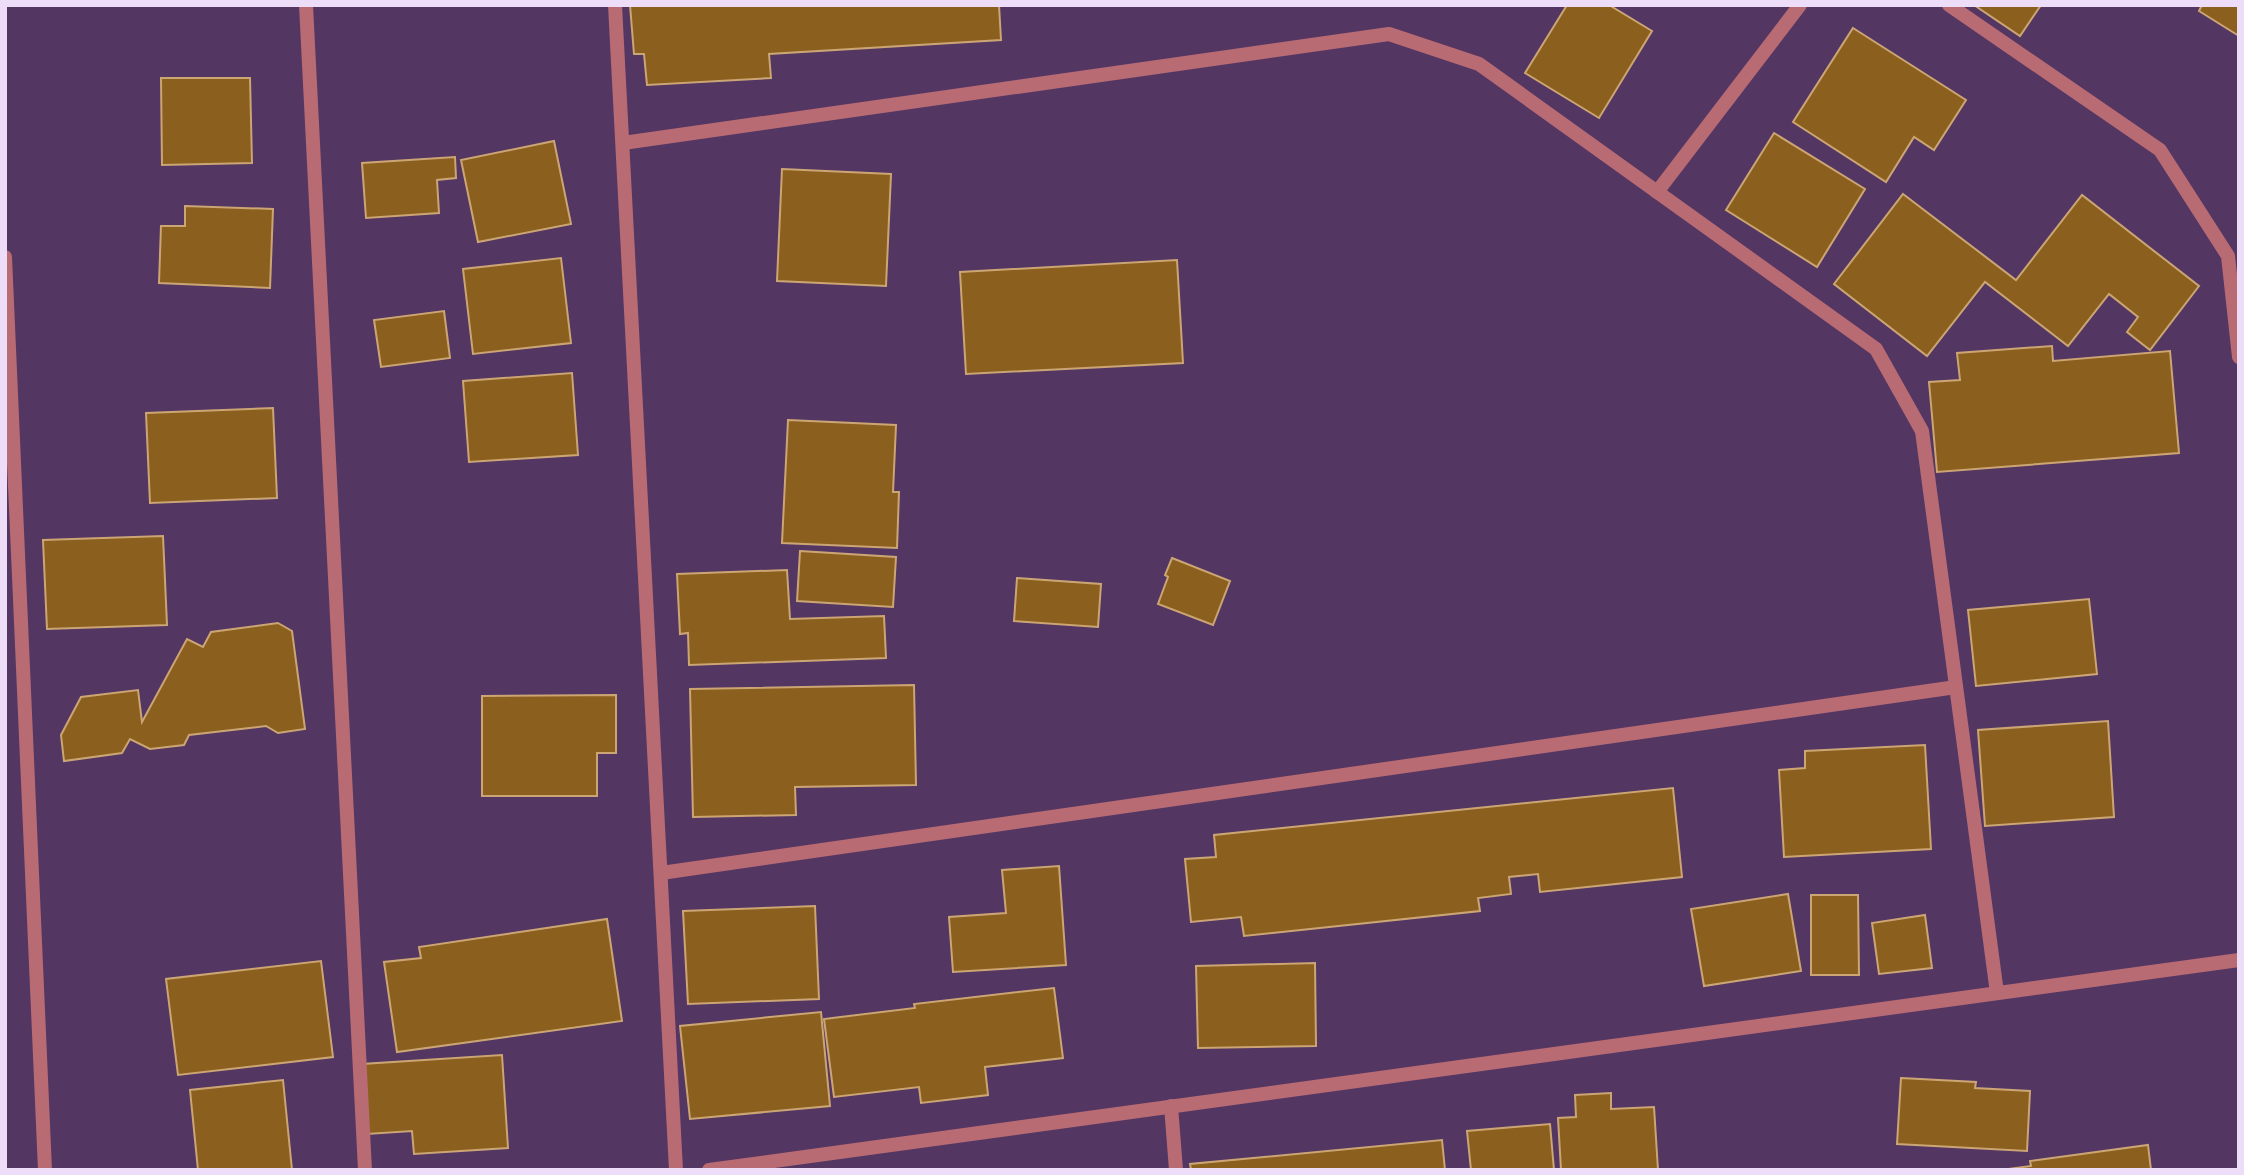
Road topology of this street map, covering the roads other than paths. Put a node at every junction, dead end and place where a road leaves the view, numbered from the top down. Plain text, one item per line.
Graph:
1 (306, 5) edge
2 (615, 5) edge
3 (1800, 5) edge
4 (1949, 5) edge
5 (623, 142) junction
6 (1657, 192) junction
7 (5, 257) edge
8 (2239, 357) edge
9 (1956, 687) junction
10 (661, 873) junction
11 (2239, 960) edge
12 (1997, 993) junction
13 (1171, 1106) junction
14 (45, 1170) edge
15 (365, 1170) edge
16 (676, 1170) edge
17 (709, 1170) edge
18 (1176, 1170) edge

1 - 15 street
2 - 5 street
3 - 6 street
4 - 8 street
5 - 6 street
5 - 10 street
6 - 9 street
7 - 14 street
9 - 10 street
9 - 12 street
10 - 16 street
11 - 12 street
12 - 13 street
13 - 17 street
13 - 18 street

